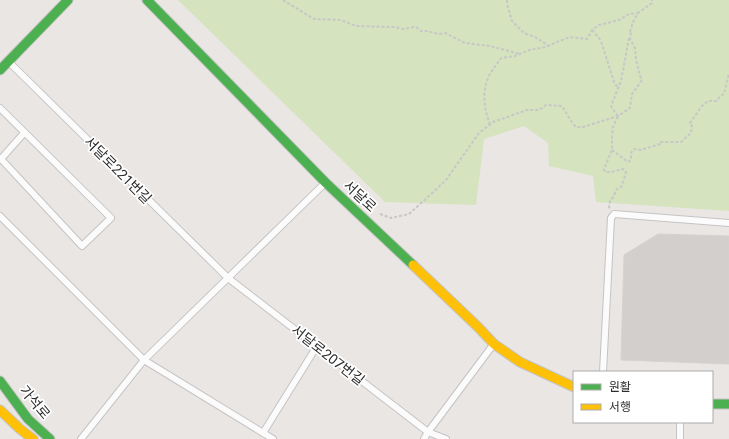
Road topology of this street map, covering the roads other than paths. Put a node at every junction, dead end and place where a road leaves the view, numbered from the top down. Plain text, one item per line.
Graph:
1 (68, 0) edge
2 (147, 0) edge
3 (8, 61) junction
4 (0, 70) edge
5 (0, 108) edge
6 (24, 133) junction
7 (326, 183) junction
8 (0, 216) edge
9 (729, 222) edge
10 (228, 278) junction
11 (494, 344) junction
12 (317, 346) junction
13 (144, 360) junction
14 (602, 371) edge
15 (0, 381) edge
16 (573, 387) edge
17 (713, 404) edge
18 (729, 404) edge
19 (0, 410) edge
20 (680, 423) edge
21 (428, 432) junction
22 (263, 433) junction
23 (33, 439) edge
24 (50, 439) edge
25 (81, 439) edge
26 (273, 439) edge
27 (424, 439) edge
28 (446, 439) edge
29 (680, 439) edge

1 - 3 main road
2 - 7 main road, 서달로
3 - 4 main road
3 - 10 lane, 서달로221번길
5 - 6 lane
6 - 6 lane
7 - 10 lane
7 - 11 main road, 서달로
8 - 13 lane
9 - 14 lane
10 - 12 lane, 서달로207번길
10 - 13 lane
11 - 16 main road, 서달로
11 - 21 lane
12 - 21 lane, 서달로207번길
12 - 22 lane
13 - 22 lane
13 - 25 lane
15 - 24 main road, 가석로
17 - 18 main road
19 - 23 main road
20 - 29 lane
21 - 27 lane
21 - 28 lane, 서달로207번길
22 - 26 lane

